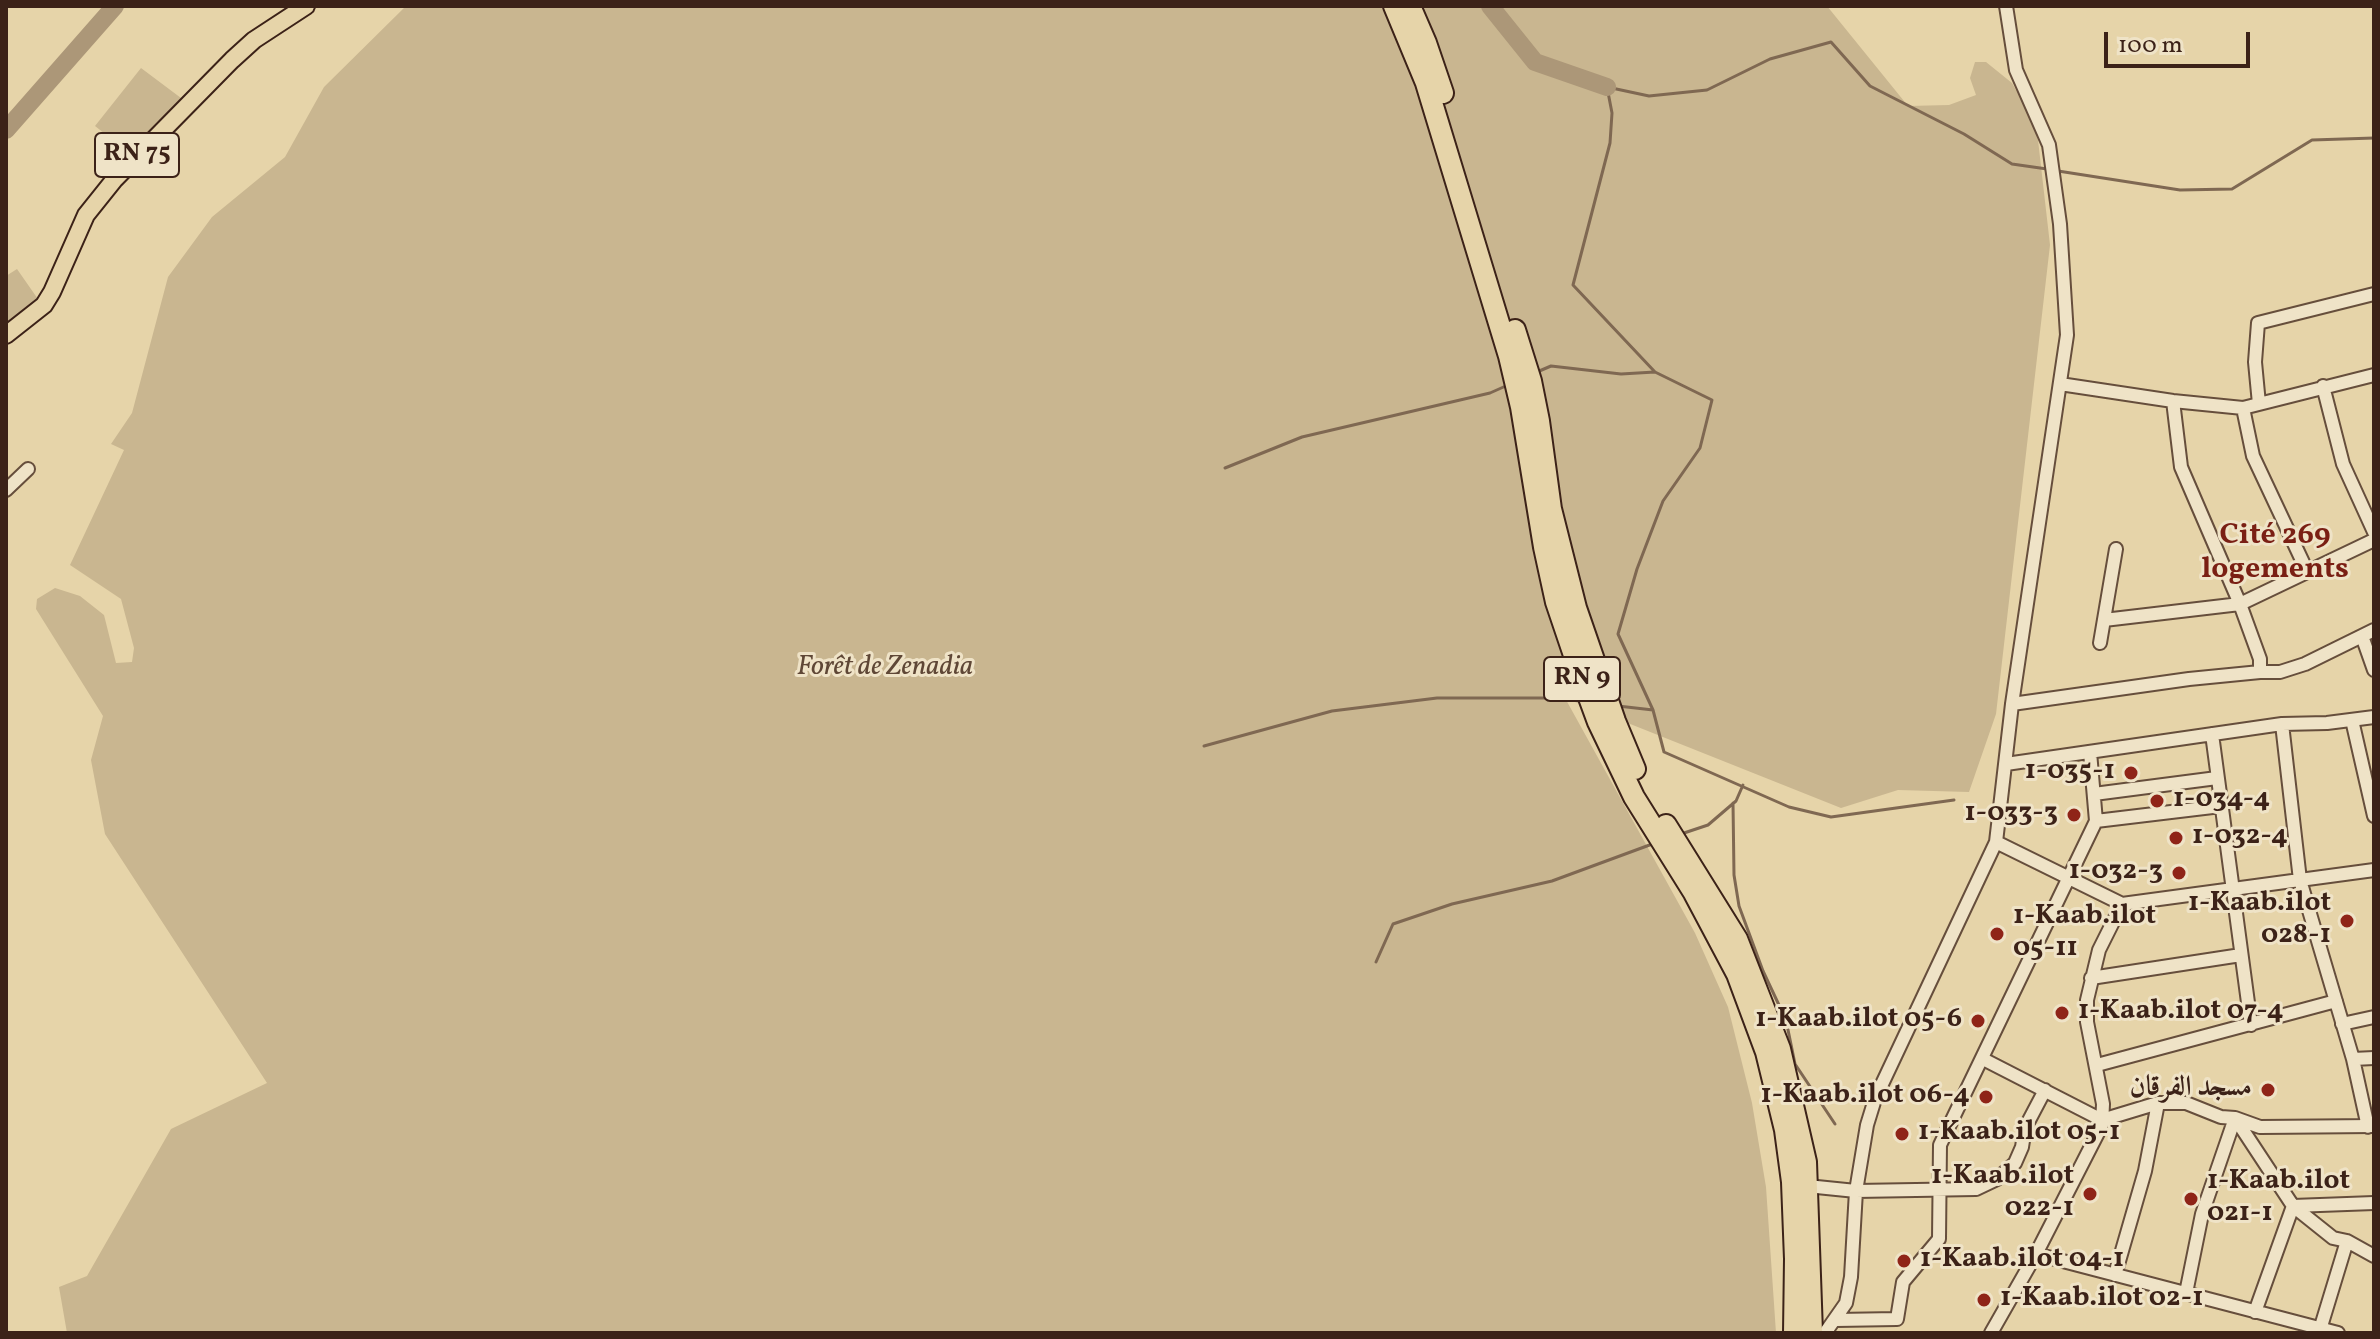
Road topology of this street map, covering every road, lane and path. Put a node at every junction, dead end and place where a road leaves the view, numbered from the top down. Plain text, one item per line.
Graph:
1 (306, 6) edge
2 (1394, 6) edge
3 (1410, 6) edge
4 (2006, 6) edge
5 (2374, 294) edge
6 (6, 335) edge
7 (2374, 375) edge
8 (2060, 384) junction
9 (2323, 386) junction
10 (2173, 401) junction
11 (2259, 404) junction
12 (2243, 408) junction
13 (28, 469) dead end
14 (6, 490) edge
15 (2374, 532) edge
16 (2374, 540) edge
17 (2116, 549) dead end
18 (2307, 571) junction
19 (2240, 604) junction
20 (2104, 620) junction
21 (2368, 633) edge
22 (2100, 643) dead end
23 (2374, 670) edge
24 (2260, 672) junction
25 (2012, 704) junction
26 (2374, 717) edge
27 (2352, 720) junction
28 (2282, 724) junction
29 (2212, 734) junction
30 (2090, 752) junction
31 (2006, 764) junction
32 (2217, 778) junction
33 (2094, 794) junction
34 (2372, 799) edge
35 (2221, 806) junction
36 (2374, 816) edge
37 (2096, 821) junction
38 (1996, 842) junction
39 (2374, 870) edge
40 (2068, 878) junction
41 (2300, 880) junction
42 (2232, 889) junction
43 (2122, 904) junction
44 (2241, 955) junction
45 (2091, 978) junction
46 (2336, 1001) junction
47 (2374, 1017) edge
48 (2342, 1024) junction
49 (2251, 1025) junction
50 (2374, 1058) edge
51 (1983, 1059) junction
52 (2353, 1059) junction
53 (2097, 1065) junction
54 (2045, 1090) junction
55 (2158, 1103) junction
56 (2235, 1118) junction
57 (2102, 1120) junction
58 (2371, 1126) edge
59 (1807, 1186) junction
60 (1938, 1188) junction
61 (1856, 1191) junction
62 (2374, 1203) edge
63 (2293, 1206) junction
64 (2347, 1241) junction
65 (2036, 1254) junction
66 (2374, 1256) edge
67 (2115, 1275) junction
68 (2186, 1293) junction
69 (2255, 1312) junction
70 (1835, 1327) edge
71 (2320, 1330) edge
72 (1794, 1333) edge
73 (1812, 1333) edge
74 (1825, 1333) edge
75 (1991, 1333) edge
76 (2338, 1333) edge

1 - 6 main road, RN 75
2 - 72 highway, RN 9
3 - 59 highway, RN 9
4 - 8 street
5 - 11 street
7 - 9 street
8 - 10 street
8 - 25 street
9 - 11 street
9 - 15 street
10 - 12 street
10 - 19 street
11 - 12 street
12 - 18 street
13 - 14 street
16 - 18 street
17 - 20 street
18 - 19 street
19 - 20 street
19 - 24 street
20 - 22 street
21 - 23 street
21 - 24 street
24 - 25 street
25 - 31 street
26 - 27 street
27 - 28 street
27 - 34 street
28 - 29 street
28 - 41 street
29 - 30 street
29 - 32 street
30 - 31 street
30 - 33 street
31 - 38 street
32 - 33 street
32 - 35 street
33 - 37 street
34 - 36 street
35 - 37 street
35 - 42 street
37 - 40 street
38 - 40 street
38 - 61 street
39 - 41 street
40 - 43 street
40 - 51 street
41 - 42 street
41 - 46 street
42 - 43 street
42 - 44 street
43 - 45 street
44 - 45 street
44 - 49 street
45 - 53 street
46 - 48 street
46 - 49 street
47 - 48 street
48 - 52 street
49 - 53 street
50 - 52 street
51 - 54 street
51 - 60 street
52 - 58 street
53 - 57 street
54 - 57 street
54 - 60 street
55 - 56 street
55 - 57 street
55 - 67 street
56 - 58 street
56 - 63 street
56 - 68 street
57 - 65 street
59 - 61 street
59 - 73 highway, RN 9
60 - 61 street
60 - 70 street
61 - 70 street
62 - 63 street
63 - 64 street
63 - 69 street
64 - 66 street
64 - 71 street
65 - 67 street
65 - 75 street
67 - 68 street
68 - 69 street
69 - 71 street
70 - 74 street
71 - 76 street

